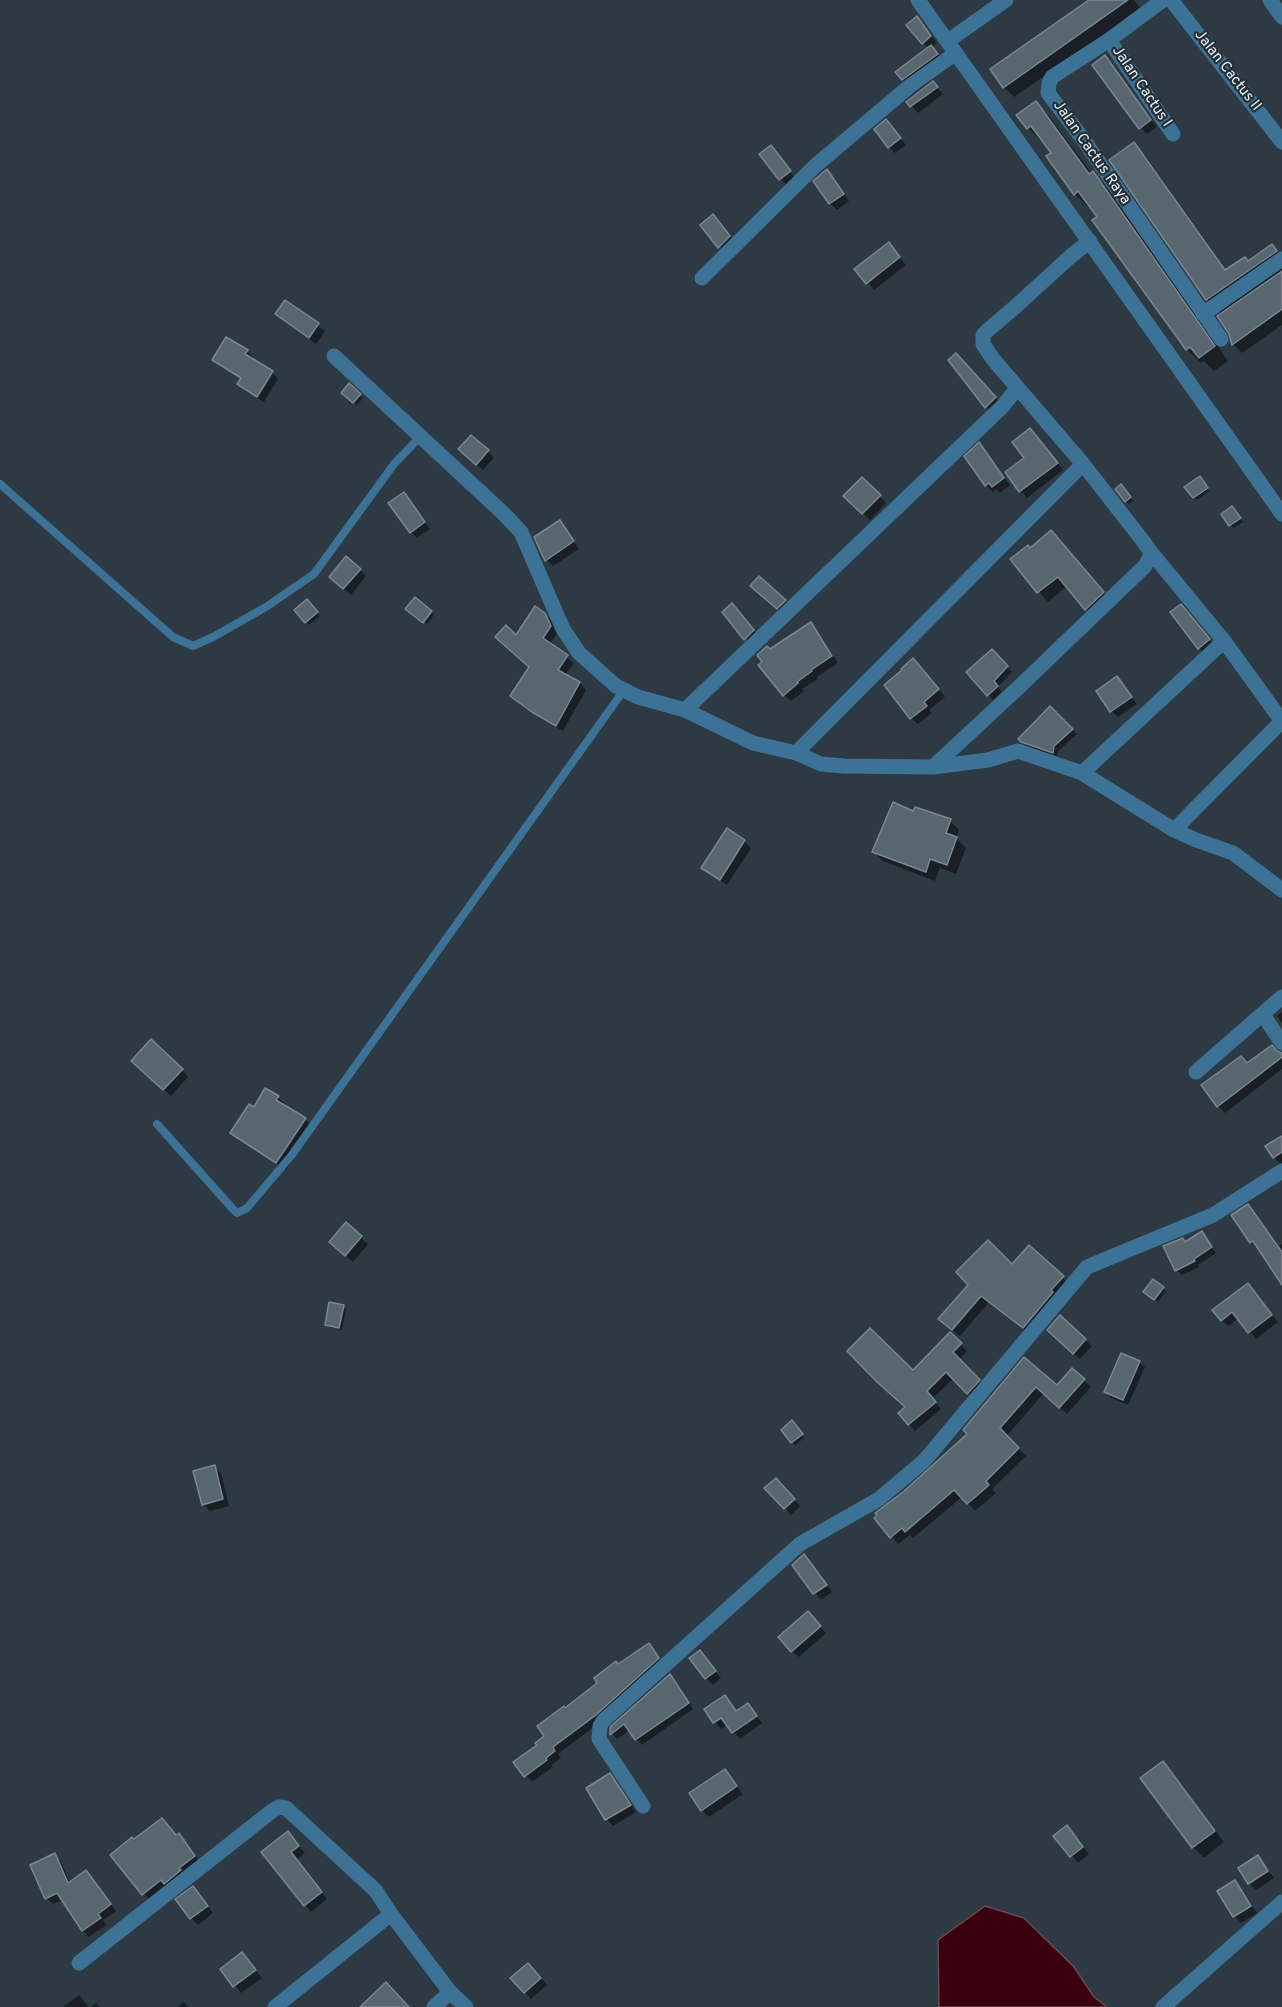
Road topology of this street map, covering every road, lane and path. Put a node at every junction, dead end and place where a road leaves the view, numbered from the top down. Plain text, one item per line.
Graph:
1 (918, 0) edge
2 (1006, 0) edge
3 (1163, 0) edge
4 (1172, 0) edge
5 (1270, 0) edge
6 (1282, 17) edge
7 (1109, 40) junction
8 (952, 47) junction
9 (1173, 134) dead end
10 (1282, 142) edge
11 (1090, 241) junction
12 (1282, 259) edge
13 (702, 278) dead end
14 (1203, 314) junction
15 (1221, 339) dead end
16 (334, 356) dead end
17 (1017, 388) junction
18 (420, 436) junction
19 (1083, 464) junction
20 (0, 484) edge
21 (1282, 514) edge
22 (1150, 551) junction
23 (1224, 641) junction
24 (624, 690) junction
25 (685, 710) junction
26 (796, 753) junction
27 (933, 767) junction
28 (1082, 773) junction
29 (1174, 830) junction
30 (1282, 890) edge
31 (1282, 997) edge
32 (1263, 1015) junction
33 (1282, 1043) edge
34 (1196, 1072) dead end
35 (157, 1124) dead end
36 (1282, 1171) edge
37 (643, 1806) dead end
38 (1282, 1902) edge
39 (391, 1914) junction
40 (79, 1964) dead end
41 (450, 1992) junction
42 (275, 2007) edge
43 (434, 2007) edge
44 (466, 2007) edge
45 (1163, 2007) edge

1 - 8 street
2 - 8 street
3 - 7 street, Jalan Cactus Raya
4 - 10 street, Jalan Cactus II
5 - 6 street
7 - 9 street, Jalan Cactus I
7 - 14 street, Jalan Cactus Raya
8 - 11 street
8 - 13 street
11 - 17 street
11 - 21 street
12 - 14 street
14 - 15 street, Jalan Cactus Raya
16 - 18 street
17 - 19 street
17 - 25 street
18 - 20 lane
18 - 24 street
19 - 22 street
19 - 26 street
22 - 23 street
22 - 27 street
23 - 28 street
23 - 29 street
24 - 25 street
24 - 35 lane
25 - 26 street
26 - 27 street
27 - 28 street
28 - 29 street
29 - 30 street
31 - 32 street
32 - 33 street
32 - 34 street
36 - 37 street
38 - 45 street
39 - 40 street
39 - 41 street
39 - 42 street
41 - 43 street
41 - 44 street

